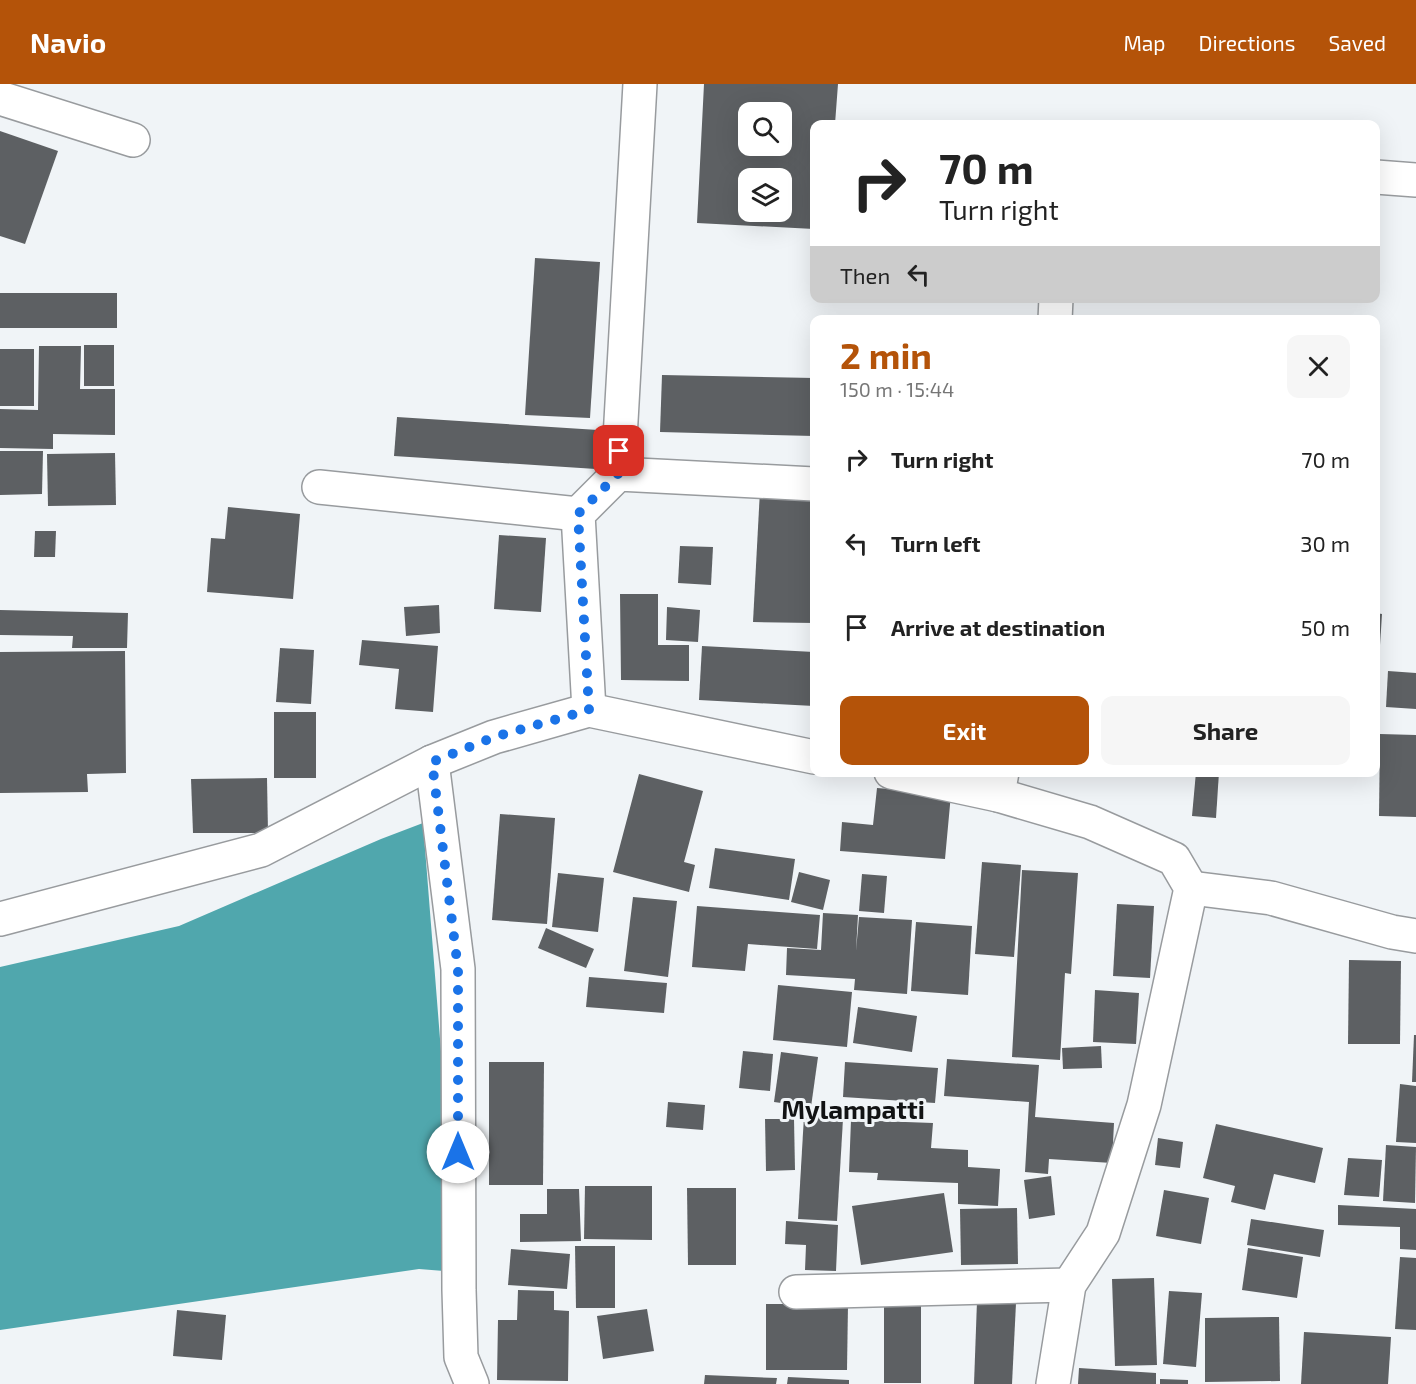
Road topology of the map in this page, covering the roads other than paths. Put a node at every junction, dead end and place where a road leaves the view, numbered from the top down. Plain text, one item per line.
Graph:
1 (640, 84) edge
2 (0, 98) edge
3 (133, 140) dead end
4 (1380, 177) edge
5 (1416, 180) edge
6 (618, 474) junction
7 (810, 484) edge
8 (319, 487) dead end
9 (578, 514) junction
10 (589, 710) junction
11 (810, 756) edge
12 (432, 762) junction
13 (936, 777) edge
14 (1000, 784) edge
15 (1191, 888) junction
16 (0, 919) edge
17 (1416, 936) edge
18 (1069, 1285) junction
19 (796, 1292) dead end
20 (472, 1384) edge
21 (1053, 1384) edge

1 - 6 street
2 - 3 street
4 - 5 street
6 - 7 street
6 - 9 street
8 - 9 street
9 - 10 street
10 - 11 street
10 - 12 street
12 - 16 street
12 - 20 street
13 - 14 street
14 - 15 street
15 - 17 street
15 - 18 street
18 - 19 street
18 - 21 street

